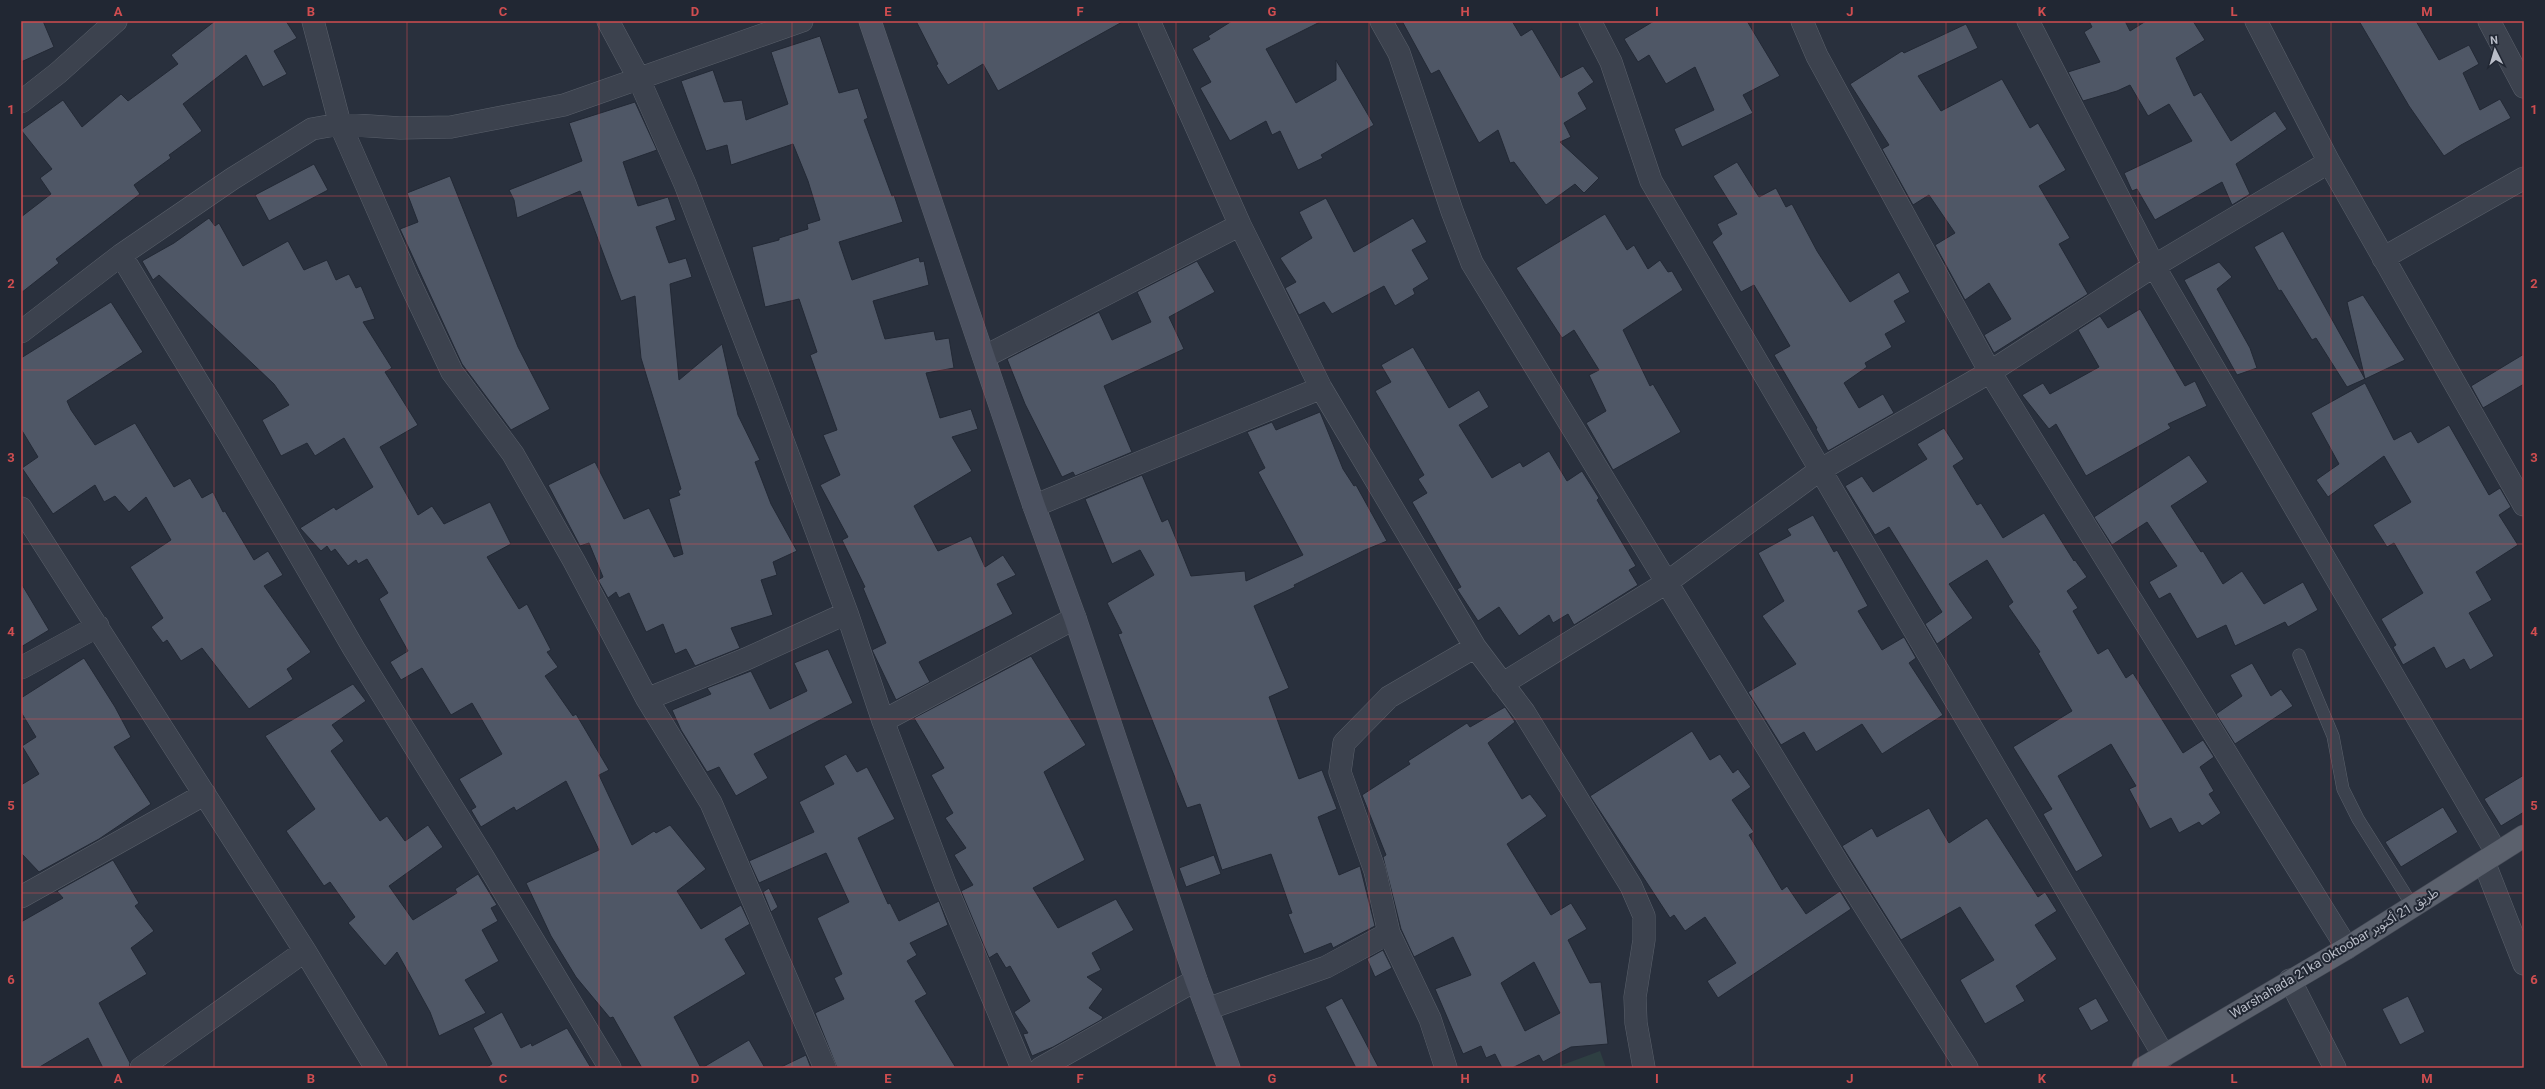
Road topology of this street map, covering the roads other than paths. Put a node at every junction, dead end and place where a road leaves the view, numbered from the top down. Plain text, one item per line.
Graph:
1 (116, 21) edge
2 (313, 21) edge
3 (608, 21) edge
4 (802, 21) edge
5 (870, 21) edge
6 (1149, 21) edge
7 (1381, 21) edge
8 (1590, 21) edge
9 (1802, 21) edge
10 (2028, 21) edge
11 (2256, 21) edge
12 (2490, 21) edge
13 (638, 77) junction
14 (2524, 87) edge
15 (21, 102) edge
16 (340, 124) junction
17 (2329, 162) junction
18 (2524, 178) edge
19 (1240, 225) junction
20 (121, 255) junction
21 (2383, 258) junction
22 (2154, 266) junction
23 (21, 332) edge
24 (984, 357) junction
25 (1990, 372) junction
26 (1321, 388) junction
27 (1820, 470) junction
28 (2524, 505) edge
29 (1034, 506) junction
30 (21, 508) edge
31 (1666, 583) junction
32 (847, 614) junction
33 (1075, 618) junction
34 (98, 626) junction
35 (1475, 647) junction
36 (2299, 655) dead end
37 (21, 668) edge
38 (1502, 684) junction
39 (647, 699) junction
40 (883, 721) junction
41 (205, 794) junction
42 (2524, 836) edge
43 (2490, 857) junction
44 (21, 897) edge
45 (2412, 905) junction
46 (1389, 933) junction
47 (2347, 948) junction
48 (305, 951) junction
49 (2524, 964) edge
50 (1196, 980) junction
51 (2290, 980) junction
52 (1207, 1009) junction
53 (2164, 1056) junction
54 (140, 1068) edge
55 (376, 1068) edge
56 (610, 1068) edge
57 (825, 1068) edge
58 (1022, 1068) edge
59 (1041, 1068) edge
60 (1229, 1068) edge
61 (1446, 1068) edge
62 (1644, 1068) edge
63 (1967, 1068) edge
64 (2144, 1068) edge
65 (2335, 1068) edge

1 - 15 street
2 - 16 street
3 - 13 street
4 - 13 street
5 - 24 street
6 - 19 street
7 - 31 street
8 - 27 street
9 - 25 street
10 - 22 street
11 - 17 street
12 - 14 street
13 - 16 street
13 - 32 street
16 - 20 street
16 - 39 street
17 - 21 street
17 - 22 street
18 - 21 street
19 - 24 street
19 - 26 street
20 - 23 street
20 - 56 street
21 - 28 street
22 - 25 street
22 - 43 street
24 - 29 street
25 - 27 street
25 - 47 street
26 - 29 street
26 - 35 street
27 - 31 street
27 - 53 street
29 - 33 street
30 - 34 street
31 - 38 street
31 - 63 street
32 - 39 street
32 - 40 street
33 - 40 street
33 - 50 street
34 - 37 street
34 - 41 street
35 - 38 street
35 - 46 street
36 - 45 lane
38 - 62 street
39 - 57 street
40 - 58 street
41 - 44 street
41 - 48 street
42 - 43 main road, Warshahada 21ka Oktoobar طريق 21 أكتوبر
43 - 45 main road, Warshahada 21ka Oktoobar طريق 21 أكتوبر
43 - 49 street
45 - 47 main road, Warshahada 21ka Oktoobar طريق 21 أكتوبر
46 - 52 street
46 - 61 street
47 - 51 main road, Warshahada 21ka Oktoobar طريق 21 أكتوبر
48 - 54 street
48 - 55 street
50 - 52 street
50 - 59 street
51 - 53 main road, Warshahada 21ka Oktoobar طريق 21 أكتوبر
51 - 65 street
52 - 60 street
53 - 64 main road, Warshahada 21ka Oktoobar طريق 21 أكتوبر

